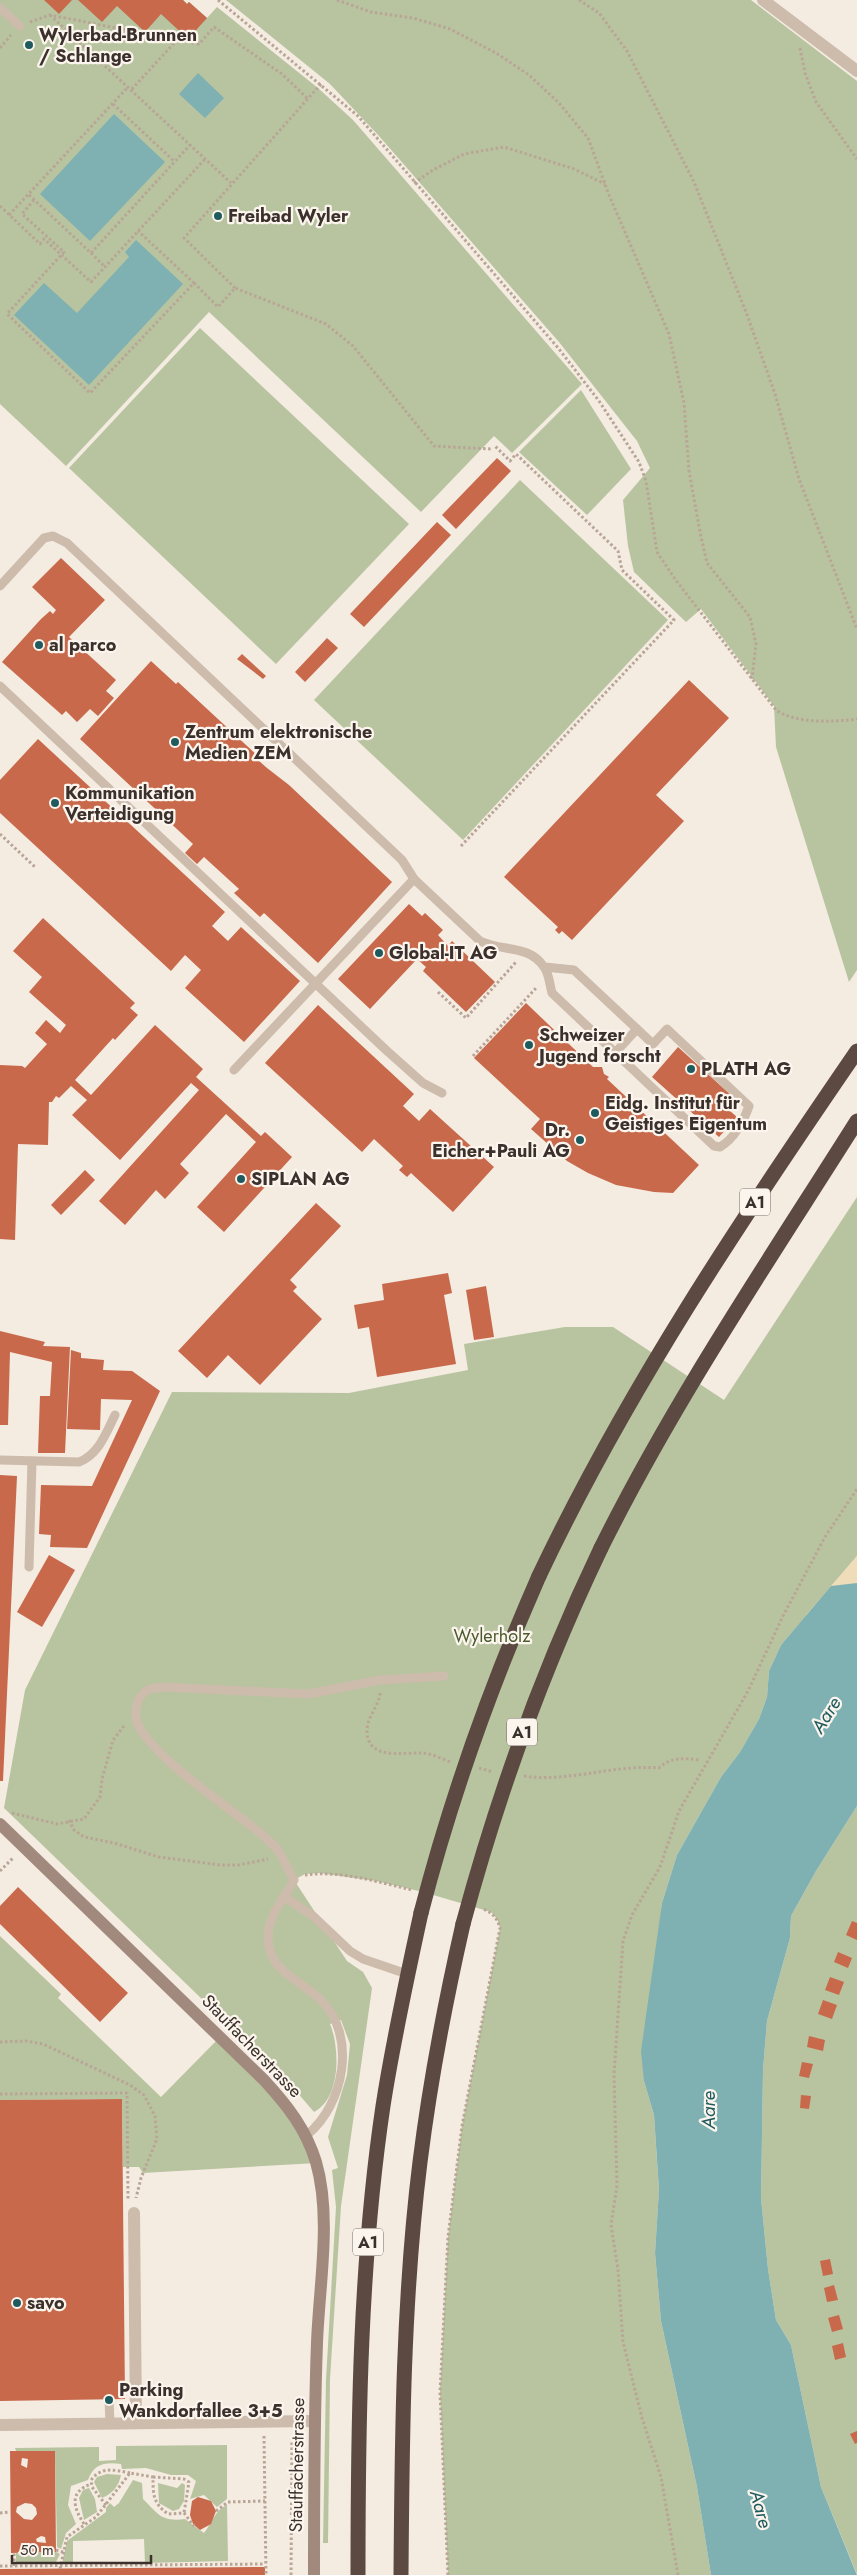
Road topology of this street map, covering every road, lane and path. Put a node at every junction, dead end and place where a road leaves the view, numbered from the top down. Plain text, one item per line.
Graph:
1 (218, 0) edge
2 (337, 0) edge
3 (579, 0) edge
4 (763, 0) edge
5 (0, 8) edge
6 (50, 15) junction
7 (20, 26) joint
8 (809, 34) junction
9 (177, 40) junction
10 (857, 71) edge
11 (321, 84) junction
12 (130, 89) junction
13 (308, 99) junction
14 (113, 104) junction
15 (190, 145) junction
16 (205, 159) junction
17 (857, 159) edge
18 (175, 162) junction
19 (231, 183) junction
20 (414, 183) junction
21 (605, 184) junction
22 (28, 195) junction
23 (34, 200) junction
24 (0, 206) edge
25 (10, 215) junction
26 (138, 231) junction
27 (90, 253) junction
28 (61, 255) junction
29 (105, 267) junction
30 (194, 283) junction
31 (235, 288) junction
32 (495, 446) dead end
33 (491, 449) dead end
34 (0, 586) edge
35 (857, 629) edge
36 (752, 680) junction
37 (0, 686) edge
38 (857, 719) edge
39 (0, 834) edge
40 (461, 846) dead end
41 (35, 867) dead end
42 (414, 879) junction
43 (527, 951) junction
44 (546, 971) junction
45 (316, 984) junction
46 (438, 992) dead end
47 (637, 1029) junction
48 (857, 1051) edge
49 (615, 1053) junction
50 (473, 1056) dead end
51 (234, 1070) dead end
52 (442, 1093) dead end
53 (857, 1121) edge
54 (114, 1415) dead end
55 (0, 1460) edge
56 (32, 1461) junction
57 (857, 1489) edge
58 (28, 1567) dead end
59 (444, 1676) dead end
60 (380, 1680) junction
61 (136, 1711) junction
62 (412, 1753) dead end
63 (699, 1760) dead end
64 (542, 1779) dead end
65 (12, 1813) dead end
66 (69, 1820) junction
67 (0, 1824) edge
68 (278, 1850) junction
69 (294, 1880) junction
70 (414, 1890) dead end
71 (285, 1897) junction
72 (482, 1909) dead end
73 (407, 1974) junction
74 (0, 2042) edge
75 (0, 2094) edge
76 (307, 2135) junction
77 (134, 2213) junction
78 (109, 2400) dead end
79 (292, 2420) junction
80 (315, 2421) junction
81 (136, 2423) junction
82 (110, 2424) junction
83 (0, 2425) edge
84 (264, 2442) dead end
85 (130, 2473) junction
86 (154, 2477) junction
87 (91, 2484) junction
88 (265, 2501) junction
89 (106, 2505) junction
90 (216, 2511) dead end
91 (10, 2512) dead end
92 (0, 2513) edge
93 (184, 2513) junction
94 (84, 2524) junction
95 (194, 2526) dead end
96 (56, 2550) dead end
97 (14, 2552) dead end
98 (63, 2552) junction
99 (266, 2564) junction
100 (0, 2566) edge
101 (14, 2566) junction
102 (60, 2568) junction
103 (266, 2575) edge
104 (291, 2575) edge
105 (314, 2575) edge
106 (358, 2575) edge
107 (401, 2575) edge
108 (448, 2575) edge
109 (678, 2575) edge

1 - 11 path
2 - 21 path
3 - 35 path
4 - 8 street
5 - 7 lane
6 - 7 path
6 - 9 path
6 - 12 path
8 - 10 street
8 - 17 path
9 - 12 path
9 - 13 path
11 - 13 path
11 - 20 path
12 - 14 path
12 - 15 path
13 - 19 path
14 - 18 path
14 - 22 path
15 - 16 path
15 - 18 path
16 - 19 path
16 - 26 path
18 - 27 path
19 - 31 path
20 - 21 path
20 - 36 path
21 - 36 path
22 - 23 path
22 - 25 path
23 - 27 path
23 - 28 path
24 - 25 path
25 - 28 path
26 - 29 path
26 - 30 path
27 - 29 path
28 - 29 path
28 - 30 path
30 - 31 path
31 - 33 path
32 - 40 path
34 - 42 lane
36 - 38 path
37 - 45 lane
39 - 41 path
42 - 43 lane
42 - 45 lane
43 - 44 lane
43 - 46 path
44 - 47 lane
44 - 49 lane
44 - 50 path
45 - 51 lane
45 - 52 lane
47 - 49 lane
47 - 49 lane
48 - 73 highway, A1, bridge
53 - 107 highway, A1, bridge
54 - 56 lane
55 - 56 lane
56 - 58 lane
57 - 109 path
59 - 60 lane
60 - 61 lane
60 - 62 path
61 - 66 path
61 - 68 lane
63 - 64 path
65 - 66 path
66 - 68 path
67 - 76 street, Stauffacherstrasse
68 - 69 lane
69 - 70 path
69 - 71 lane
71 - 73 lane
71 - 76 lane
72 - 108 path
73 - 106 highway, A1
74 - 77 path
75 - 77 path
76 - 80 street, Stauffacherstrasse
77 - 81 street
78 - 82 lane
79 - 80 street
79 - 81 street
79 - 104 path
80 - 105 street, Stauffacherstrasse
81 - 82 street
82 - 83 street
84 - 88 path
85 - 86 path
85 - 87 path
85 - 89 path
86 - 93 path
86 - 93 path
87 - 89 path
87 - 94 path
88 - 90 path
88 - 99 path
89 - 94 path
91 - 92 path
93 - 95 path
94 - 98 path
96 - 98 path
97 - 101 path
98 - 102 path
99 - 102 path
99 - 103 path
100 - 101 path
101 - 102 path

